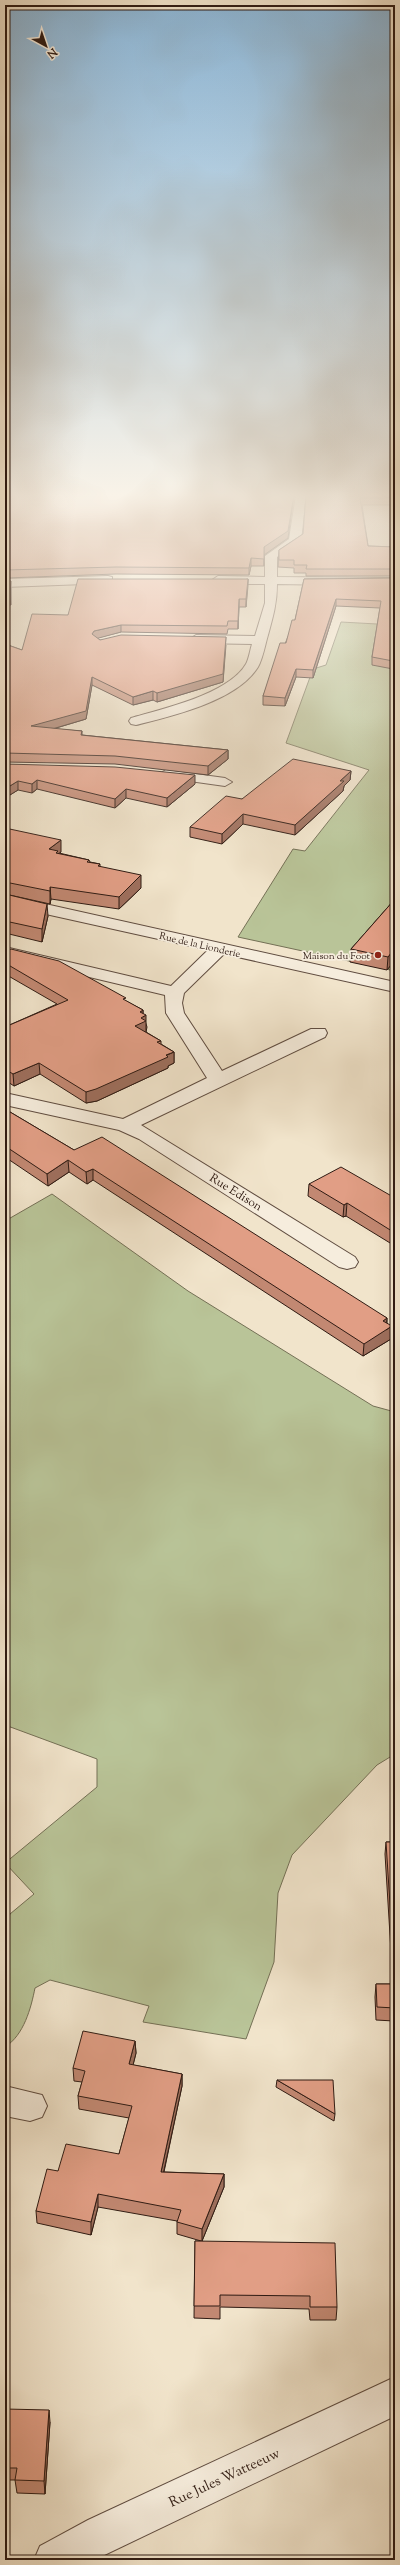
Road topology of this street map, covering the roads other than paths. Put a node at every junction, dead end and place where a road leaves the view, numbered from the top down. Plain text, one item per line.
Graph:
1 (267, 615) edge
2 (182, 639) edge
3 (258, 640) junction
4 (136, 720) dead end
5 (151, 772) edge
6 (225, 782) dead end
7 (5, 900) edge
8 (219, 949) junction
9 (5, 952) edge
10 (395, 987) edge
11 (175, 992) junction
12 (318, 1034) dead end
13 (218, 1080) junction
14 (5, 1100) edge
15 (125, 1125) junction
16 (347, 1262) dead end
17 (395, 2396) edge
18 (54, 2560) edge

1 - 3 street
2 - 3 street
3 - 4 street
5 - 6 street
7 - 8 street, Rue de la Lionderie
8 - 10 street, Rue de la Lionderie
8 - 11 street
9 - 11 street
11 - 13 street
12 - 13 street
13 - 15 street
14 - 15 street, Rue Edison
15 - 16 street, Rue Edison
17 - 18 street, Rue Jules Watteeuw

